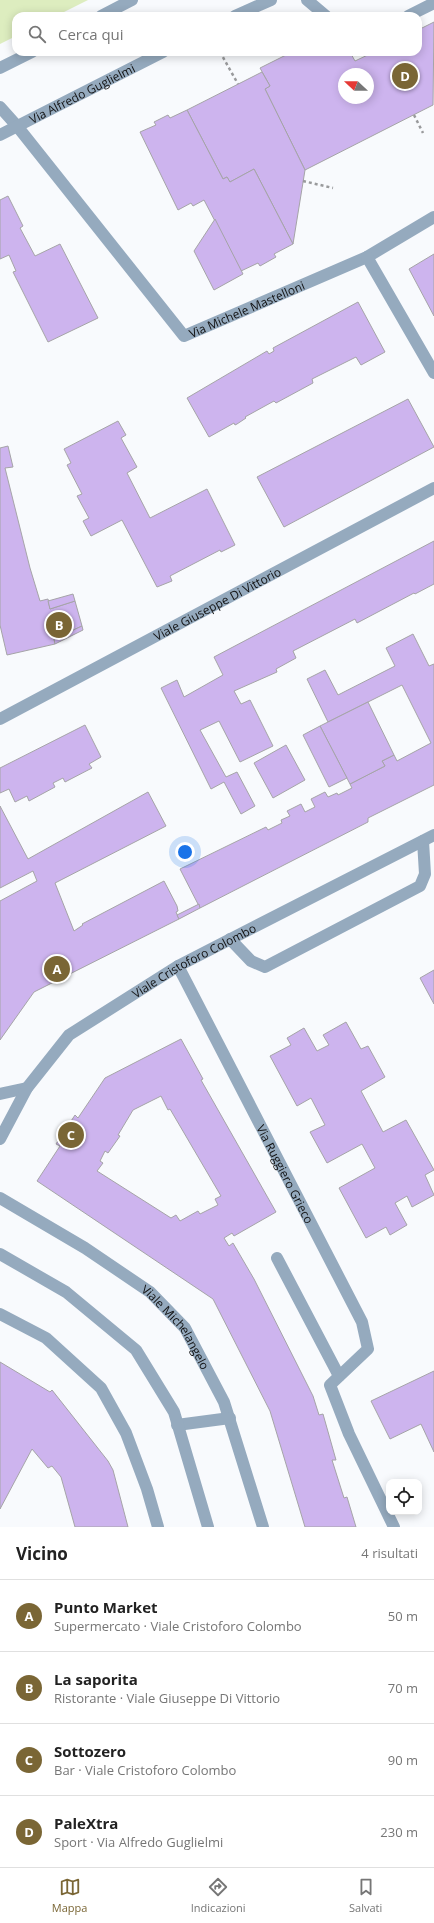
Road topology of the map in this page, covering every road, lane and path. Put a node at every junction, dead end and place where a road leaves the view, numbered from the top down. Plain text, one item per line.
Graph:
1 (132, 0) edge
2 (271, 0) edge
3 (307, 0) edge
4 (434, 3) edge
5 (109, 12) edge
6 (244, 12) edge
7 (321, 12) edge
8 (416, 12) edge
9 (24, 56) edge
10 (155, 56) edge
11 (222, 56) edge
12 (0, 68) edge
13 (238, 84) dead end
14 (0, 107) edge
15 (414, 115) dead end
16 (17, 126) junction
17 (423, 133) dead end
18 (0, 135) edge
19 (303, 181) dead end
20 (333, 188) dead end
21 (434, 217) edge
22 (367, 257) junction
23 (434, 373) edge
24 (434, 488) edge
25 (0, 719) edge
26 (434, 835) edge
27 (422, 841) junction
28 (230, 939) junction
29 (178, 966) junction
30 (27, 1088) junction
31 (0, 1094) edge
32 (0, 1139) edge
33 (0, 1198) edge
34 (0, 1254) edge
35 (276, 1258) dead end
36 (0, 1314) edge
37 (339, 1376) junction
38 (230, 1418) junction
39 (178, 1425) junction
40 (158, 1527) edge
41 (208, 1527) edge
42 (263, 1527) edge
43 (394, 1527) edge

1 - 5 street
2 - 6 street
3 - 7 street
4 - 8 street
9 - 12 street
10 - 16 street, Via Alfredo Guglielmi
11 - 13 path
14 - 16 street, Via Michele Mastelloni
15 - 17 path
16 - 18 street, Via Alfredo Guglielmi
16 - 22 street, Via Michele Mastelloni
19 - 20 path
21 - 22 street
22 - 23 street
24 - 25 street, Viale Giuseppe Di Vittorio
26 - 27 street, Viale Cristoforo Colombo
27 - 28 street, Viale Cristoforo Colombo
27 - 28 street
28 - 29 street, Viale Cristoforo Colombo
29 - 30 street, Viale Cristoforo Colombo
29 - 37 street, Via Ruggiero Grieco
30 - 31 street
30 - 32 street, Viale Cristoforo Colombo
33 - 38 street, Viale Michelangelo
34 - 39 street
35 - 37 street
36 - 40 street
37 - 43 street, Via Ruggiero Grieco
38 - 39 street
38 - 42 street, Viale Michelangelo
39 - 41 street

